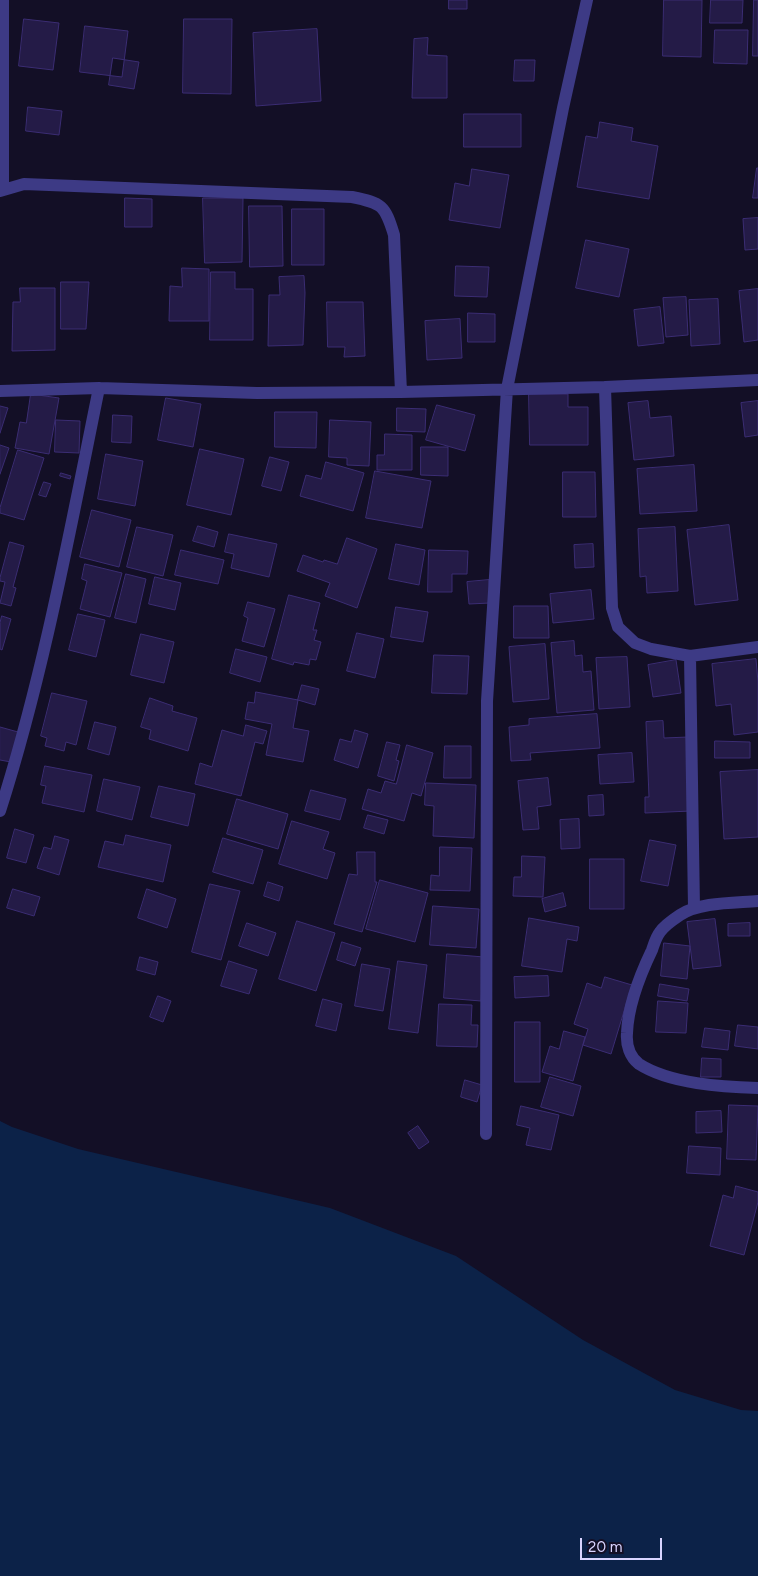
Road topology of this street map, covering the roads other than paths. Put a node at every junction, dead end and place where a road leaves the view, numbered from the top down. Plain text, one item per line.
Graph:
1 (3, 0) edge
2 (588, 0) edge
3 (1, 190) edge
4 (758, 380) edge
5 (605, 387) junction
6 (99, 388) junction
7 (507, 390) junction
8 (0, 391) edge
9 (401, 392) junction
10 (758, 647) edge
11 (690, 656) junction
12 (0, 811) edge
13 (758, 901) edge
14 (694, 908) junction
15 (758, 1088) edge
16 (486, 1134) dead end

1 - 3 street
2 - 7 street
3 - 9 street
4 - 5 street
5 - 7 street
5 - 11 street
6 - 8 street
6 - 9 street
6 - 12 street
7 - 9 street
7 - 16 street
10 - 11 street
11 - 14 street
13 - 14 street
14 - 15 street

